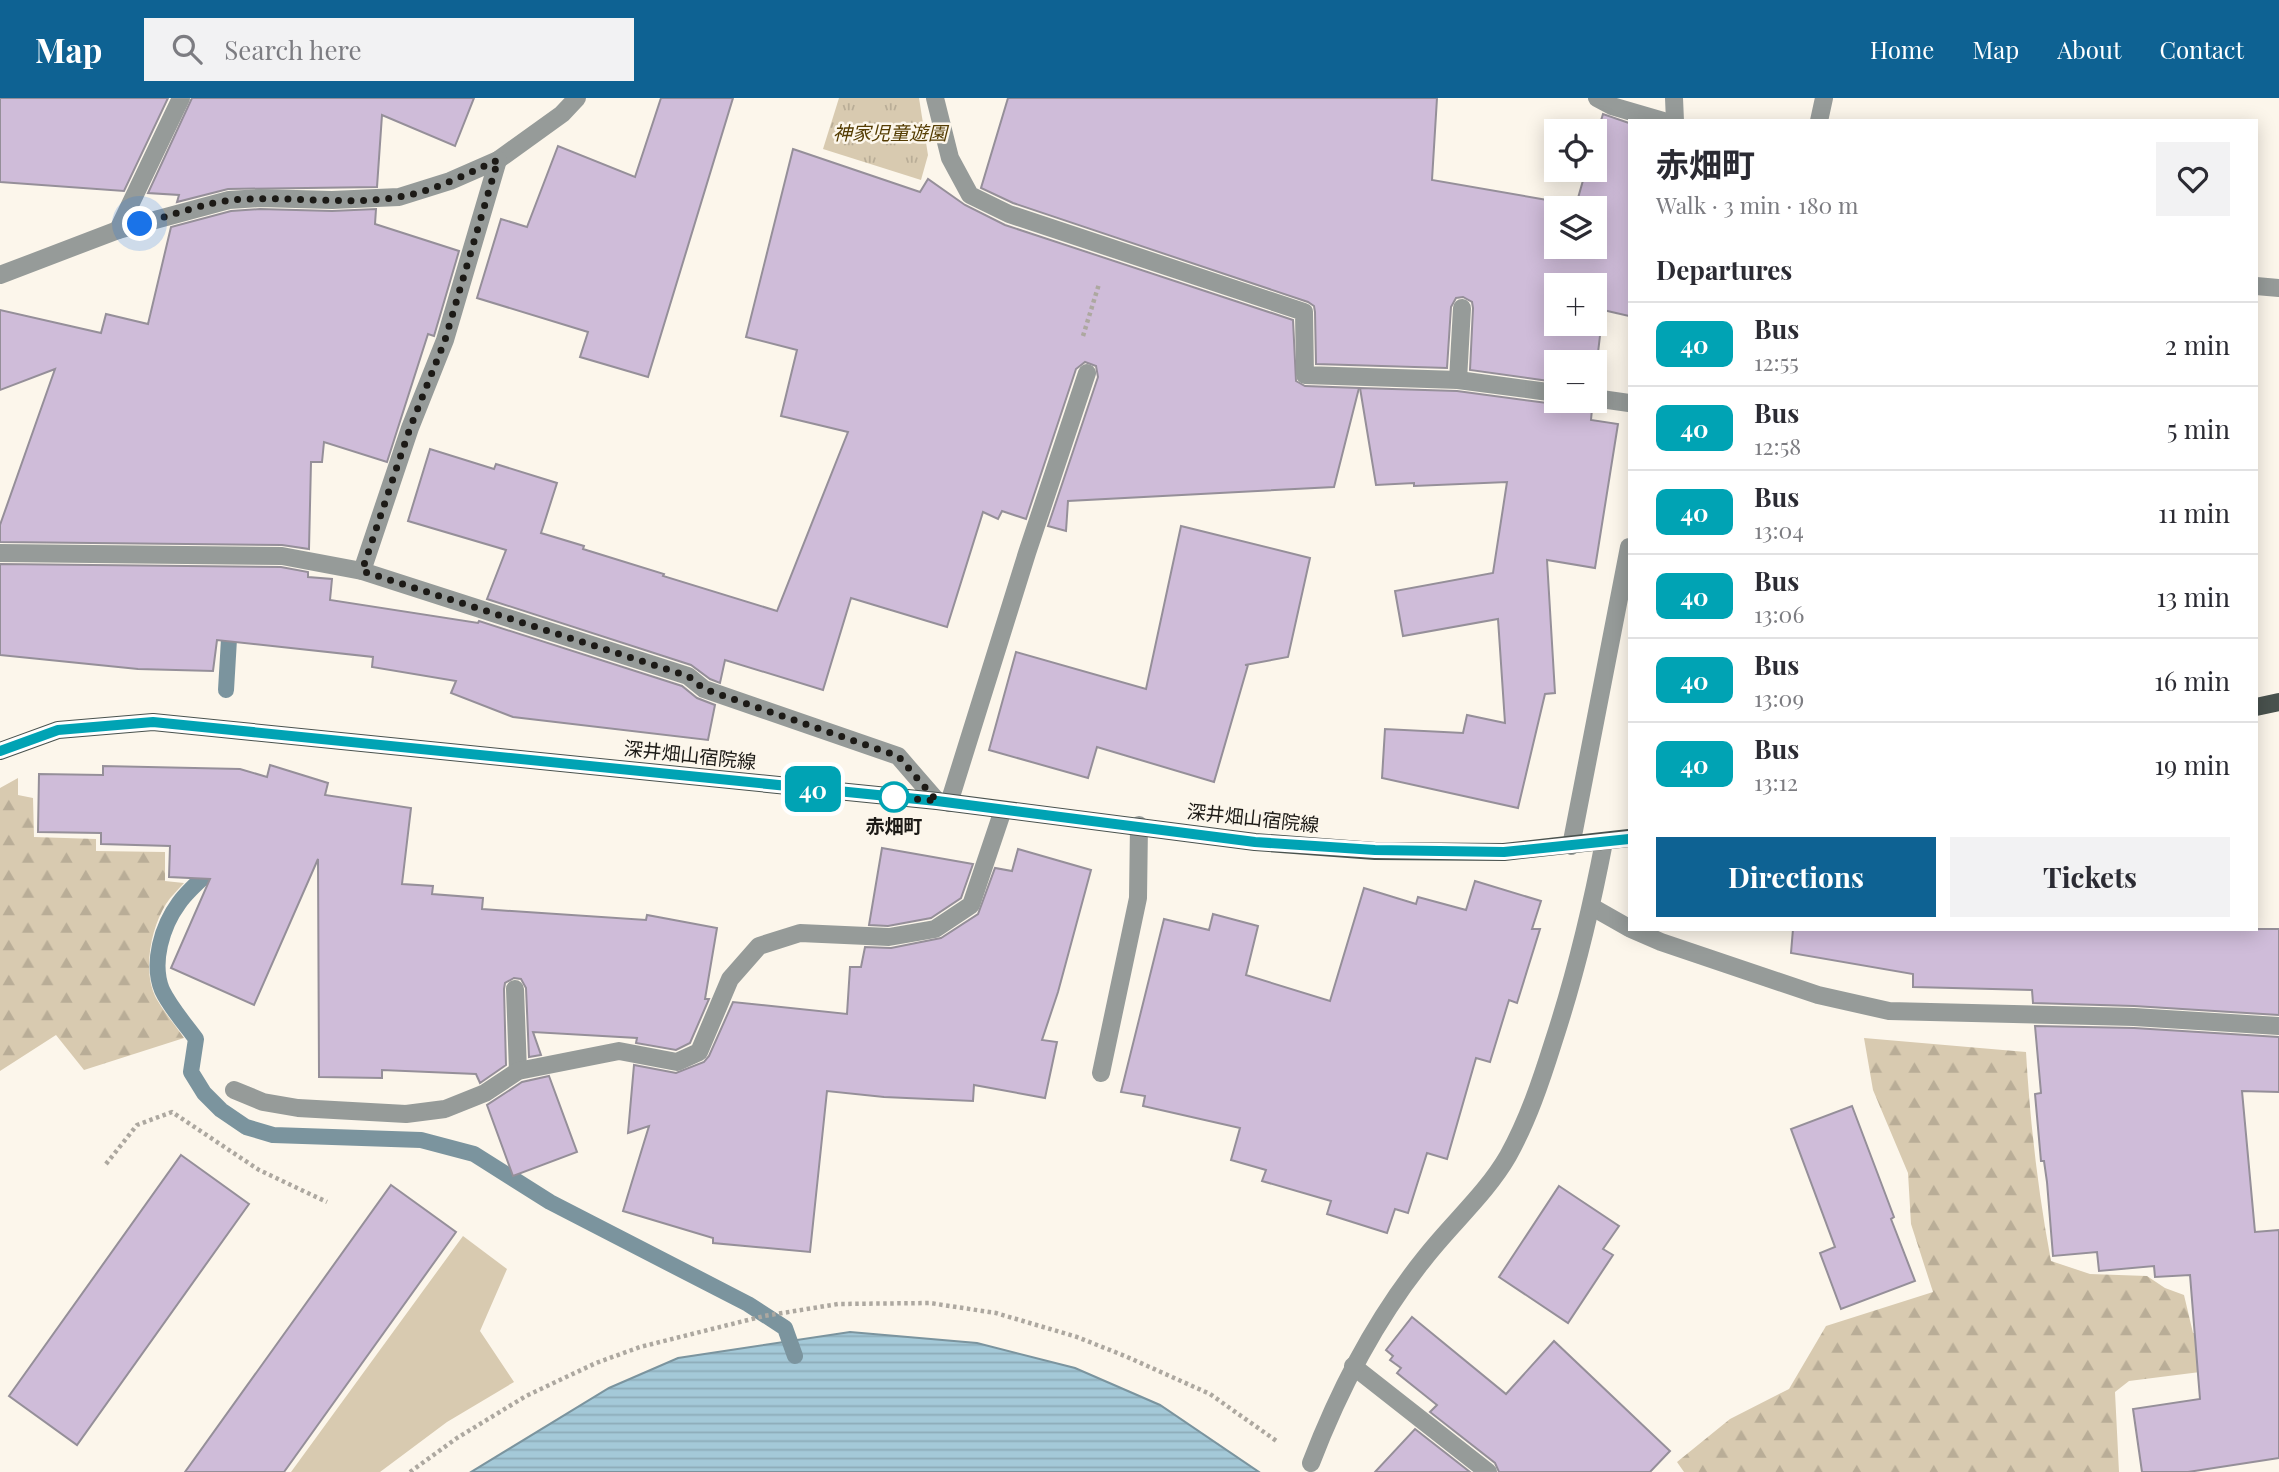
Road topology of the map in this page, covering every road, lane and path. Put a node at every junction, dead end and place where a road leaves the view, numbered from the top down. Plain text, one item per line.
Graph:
1 (181, 98) edge
2 (577, 98) edge
3 (935, 98) edge
4 (1597, 98) edge
5 (1674, 98) edge
6 (1824, 98) edge
7 (1656, 119) edge
8 (1675, 119) edge
9 (1819, 119) edge
10 (498, 160) junction
11 (118, 230) junction
12 (1109, 248) junction
13 (0, 275) edge
14 (2258, 286) edge
15 (2279, 288) edge
16 (1462, 308) dead end
17 (1087, 373) joint
18 (1458, 380) junction
19 (1544, 391) edge
20 (1607, 400) edge
21 (1628, 403) edge
22 (1628, 552) edge
23 (0, 553) edge
24 (362, 571) junction
25 (2279, 702) edge
26 (2258, 707) edge
27 (0, 751) edge
28 (943, 802) junction
29 (1003, 810) junction
30 (1139, 825) junction
31 (1628, 838) edge
32 (1604, 842) junction
33 (1571, 846) junction
34 (1592, 908) junction
35 (1628, 928) edge
36 (1635, 931) edge
37 (515, 989) dead end
38 (2279, 1026) edge
39 (518, 1071) junction
40 (1101, 1073) dead end
41 (234, 1090) dead end
42 (106, 1164) dead end
43 (327, 1202) dead end
44 (1353, 1366) junction
45 (1311, 1463) joint
46 (410, 1472) edge
47 (1488, 1472) edge

1 - 11 street
2 - 10 street
3 - 12 street
4 - 7 street
5 - 8 street
6 - 9 street
10 - 11 street
10 - 24 street
11 - 13 street
12 - 17 path
12 - 18 street
14 - 15 street
16 - 18 street
17 - 28 street
18 - 19 street
20 - 21 street
22 - 33 street
23 - 24 street
24 - 28 street
25 - 26 main road
27 - 28 main road, 深井畑山宿院線
28 - 29 main road, 深井畑山宿院線
29 - 30 main road, 深井畑山宿院線
29 - 39 street
30 - 33 main road, 深井畑山宿院線
30 - 40 street
31 - 32 main road, 深井畑山宿院線
32 - 33 main road, 深井畑山宿院線
32 - 34 street
34 - 35 street
34 - 44 street
36 - 38 street
37 - 39 street
39 - 41 street
42 - 43 path
44 - 45 street
44 - 47 street
45 - 46 path

